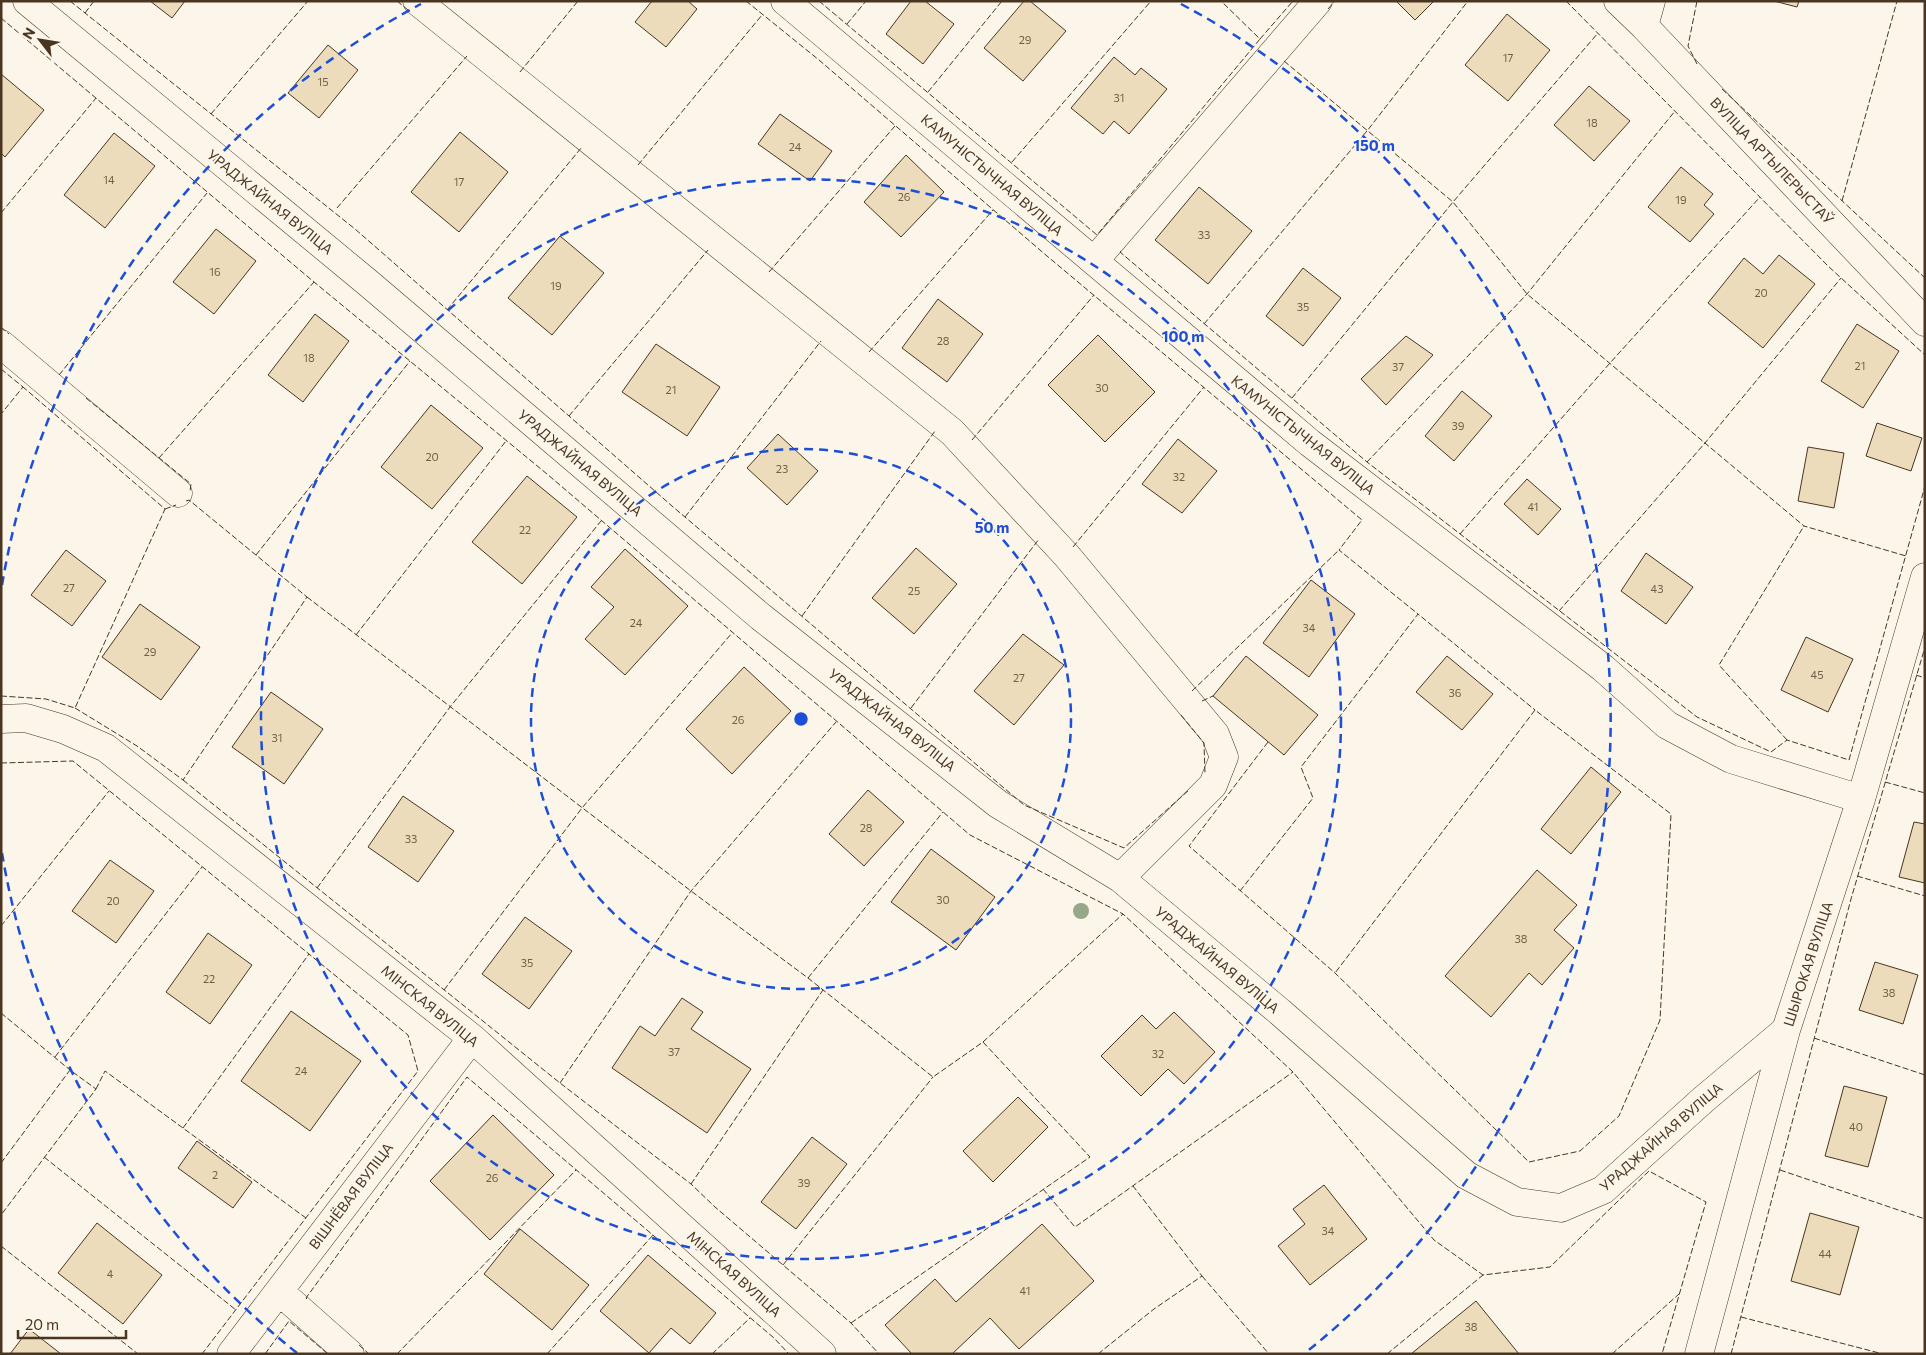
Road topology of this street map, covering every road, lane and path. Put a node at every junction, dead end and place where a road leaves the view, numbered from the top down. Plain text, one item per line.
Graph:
1 (27, 1) edge
2 (417, 1) edge
3 (785, 1) edge
4 (1318, 1) edge
5 (1618, 1) edge
6 (1647, 14) edge
7 (1094, 262) junction
8 (1925, 322) edge
9 (1, 344) edge
10 (178, 493) dead end
11 (1925, 578) edge
12 (1, 719) edge
13 (1862, 799) junction
14 (1120, 878) junction
15 (1786, 1030) junction
16 (472, 1038) junction
17 (279, 1291) junction
18 (230, 1354) edge
19 (350, 1354) edge
20 (822, 1354) edge
21 (1699, 1354) edge

1 - 14 street, УРАДЖАЙНАЯ ВУЛІЦА
2 - 14 street
3 - 7 street, КАМУНІСТЫЧНАЯ ВУЛІЦА
4 - 7 street
5 - 6 street, ВУЛІЦА АРТЫЛЕРЫСТАЎ
6 - 8 street, ВУЛІЦА АРТЫЛЕРЫСТАЎ
7 - 13 street, КАМУНІСТЫЧНАЯ ВУЛІЦА
9 - 10 street
11 - 13 street, ШЫРОКАЯ ВУЛІЦА
12 - 16 street, МІНСКАЯ ВУЛІЦА
13 - 15 street, ШЫРОКАЯ ВУЛІЦА
14 - 15 street, УРАДЖАЙНАЯ ВУЛІЦА
15 - 21 street, ШЫРОКАЯ ВУЛІЦА
16 - 17 street, ВІШНЁВАЯ ВУЛІЦА
16 - 20 street, МІНСКАЯ ВУЛІЦА
17 - 18 street, ВІШНЁВАЯ ВУЛІЦА
17 - 19 street

